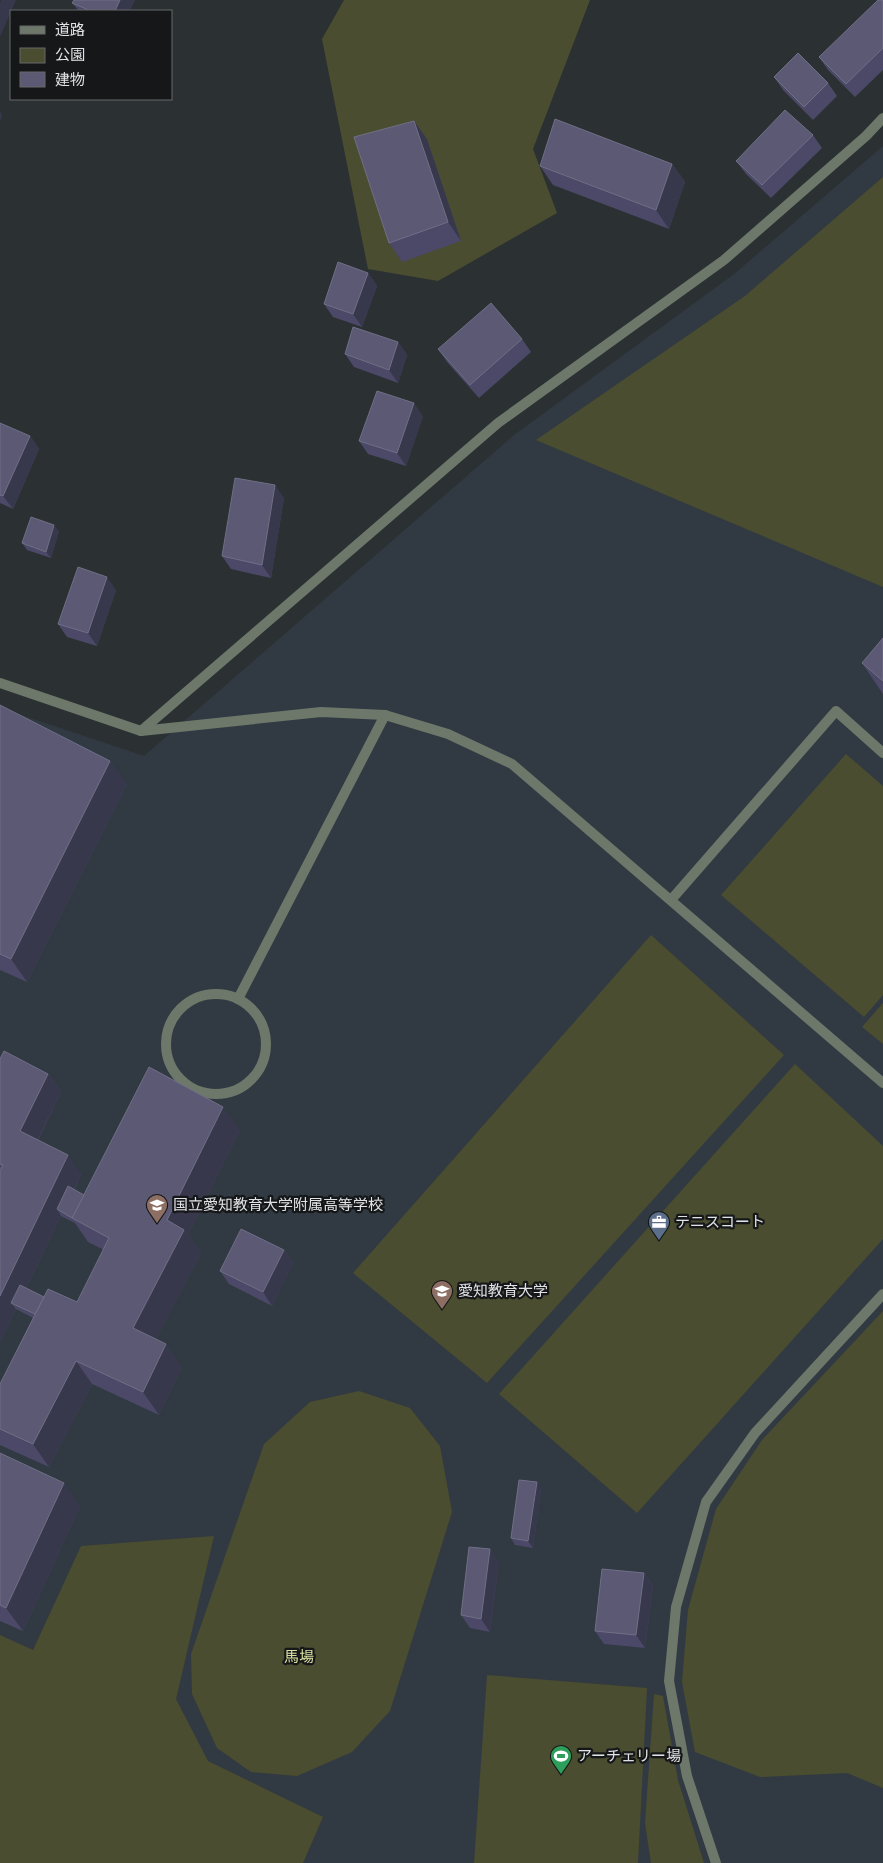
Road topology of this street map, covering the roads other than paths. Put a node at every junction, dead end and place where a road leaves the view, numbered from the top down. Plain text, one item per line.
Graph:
1 (883, 118) edge
2 (0, 683) edge
3 (385, 715) junction
4 (141, 731) junction
5 (883, 753) edge
6 (671, 900) junction
7 (238, 999) junction
8 (883, 1083) edge
9 (883, 1294) edge
10 (716, 1863) edge

1 - 4 street
2 - 4 street
3 - 4 street
3 - 6 street
3 - 7 street
5 - 6 street
6 - 8 street
7 - 7 street
9 - 10 street

